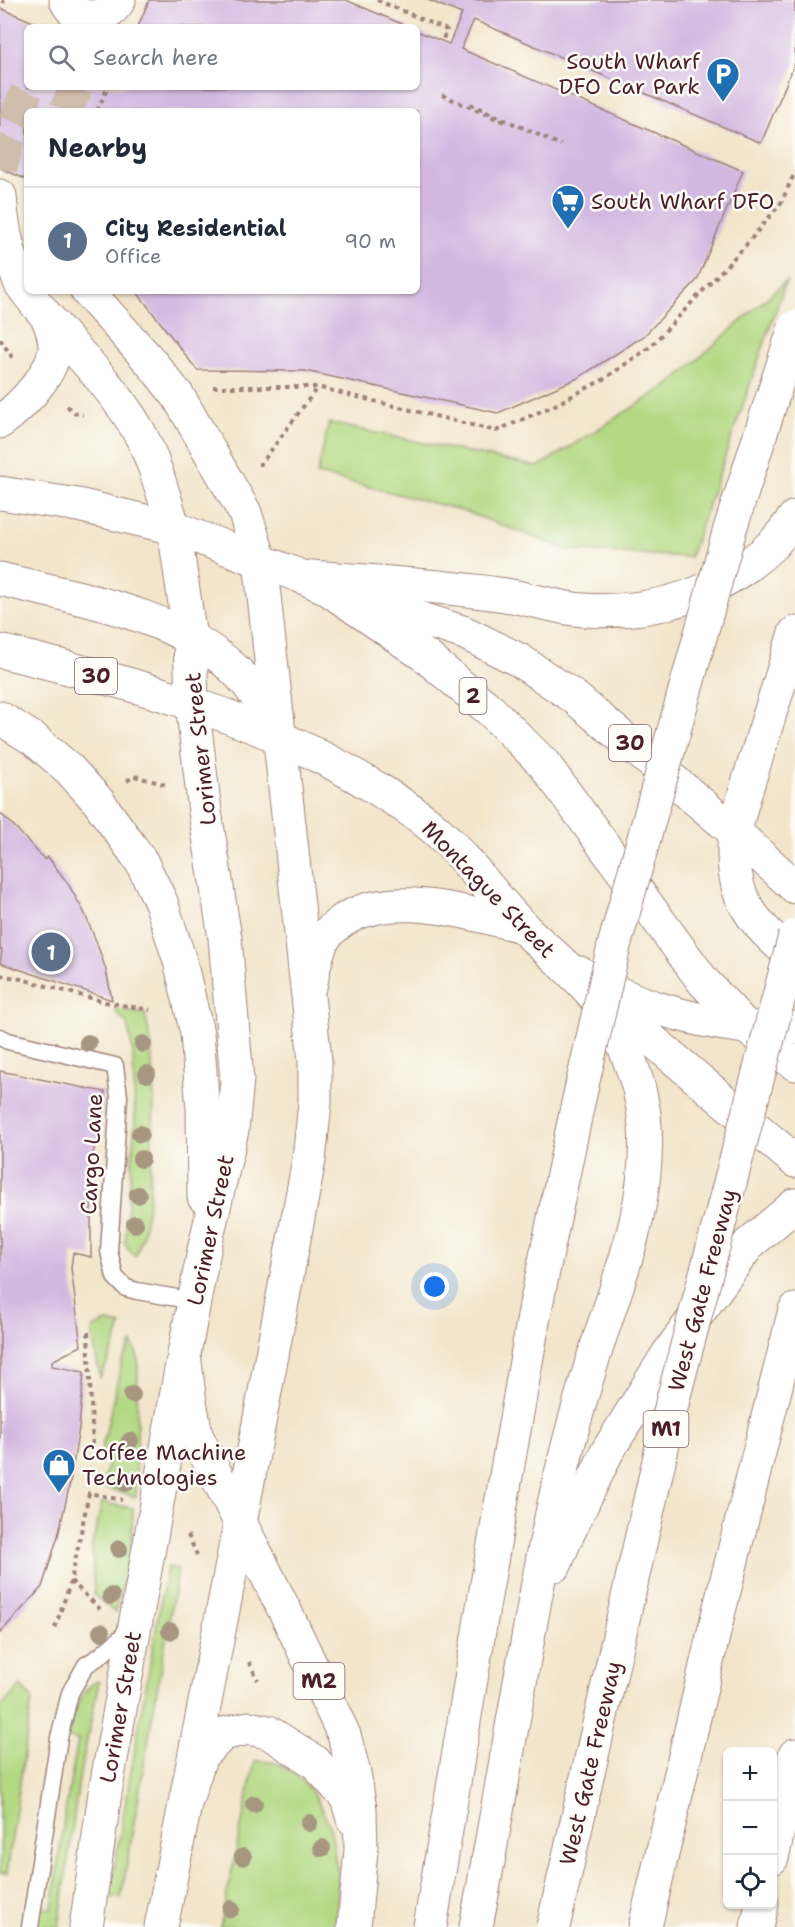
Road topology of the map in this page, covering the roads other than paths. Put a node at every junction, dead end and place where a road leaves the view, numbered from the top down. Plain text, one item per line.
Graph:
1 (64, 0) edge
2 (114, 10) edge
3 (55, 24) edge
4 (0, 182) edge
5 (4, 249) edge
6 (24, 288) edge
7 (29, 294) edge
8 (90, 294) edge
9 (48, 318) junction
10 (795, 327) edge
11 (0, 422) edge
12 (0, 493) edge
13 (795, 517) edge
14 (174, 528) junction
15 (260, 560) junction
16 (0, 579) edge
17 (312, 581) junction
18 (795, 633) edge
19 (190, 638) junction
20 (0, 651) edge
21 (192, 704) junction
22 (0, 718) edge
23 (279, 736) junction
24 (736, 833) junction
25 (795, 887) edge
26 (522, 926) junction
27 (795, 936) edge
28 (553, 956) junction
29 (795, 959) edge
30 (590, 991) junction
31 (308, 1000) junction
32 (746, 1027) junction
33 (795, 1028) edge
34 (0, 1037) edge
35 (795, 1064) edge
36 (795, 1161) edge
37 (795, 1205) edge
38 (204, 1250) junction
39 (194, 1301) junction
40 (795, 1310) edge
41 (184, 1354) junction
42 (240, 1523) junction
43 (483, 1607) junction
44 (135, 1626) junction
45 (528, 1636) junction
46 (795, 1755) edge
47 (187, 1797) junction
48 (361, 1850) junction
49 (772, 1855) edge
50 (761, 1909) edge
51 (30, 1927) edge
52 (86, 1927) edge
53 (161, 1927) edge
54 (354, 1927) edge
55 (406, 1927) edge
56 (430, 1927) edge
57 (476, 1927) edge
58 (553, 1927) edge
59 (645, 1927) edge
60 (757, 1927) edge

1 - 2 main road
1 - 3 main road
4 - 5 main road, Lorimer Street
5 - 6 main road, Lorimer Street
7 - 9 main road, Lorimer Street
8 - 15 main road
9 - 11 main road
9 - 14 main road, Lorimer Street
10 - 43 main road, bridge
12 - 14 main road, 30
13 - 17 main road
14 - 15 main road, 30
14 - 19 main road, Lorimer Street
15 - 17 main road, 30
15 - 23 main road
16 - 19 main road
17 - 24 main road, 30
17 - 32 main road, 2
18 - 24 main road
19 - 21 main road, Lorimer Street
19 - 23 main road
20 - 21 main road, Montague Street / 30
21 - 23 main road, Montague Street / 30
21 - 38 main road, Lorimer Street
22 - 38 main road
23 - 26 main road, Montague Street / 30
23 - 31 main road
24 - 25 main road, 30
24 - 29 main road
26 - 28 main road, Montague Street / 30
26 - 31 main road
27 - 58 main road, West Gate Freeway / M1, bridge
28 - 30 main road, Montague Street / 30
28 - 32 main road
30 - 36 main road, Montague Street / 30
30 - 45 main road
31 - 42 main road
32 - 33 main road
32 - 35 main road, 2
34 - 39 lane, Cargo Lane
37 - 45 main road
38 - 39 main road, Lorimer Street
39 - 41 main road, Lorimer Street
40 - 59 main road
41 - 42 main road
41 - 44 main road, Lorimer Street
42 - 47 main road
42 - 48 main road, M2
43 - 55 main road
43 - 56 main road
44 - 51 lane
44 - 52 main road, Lorimer Street
45 - 57 main road
46 - 49 main road
47 - 48 main road, M2
47 - 53 main road
48 - 54 main road, M2
50 - 60 main road

